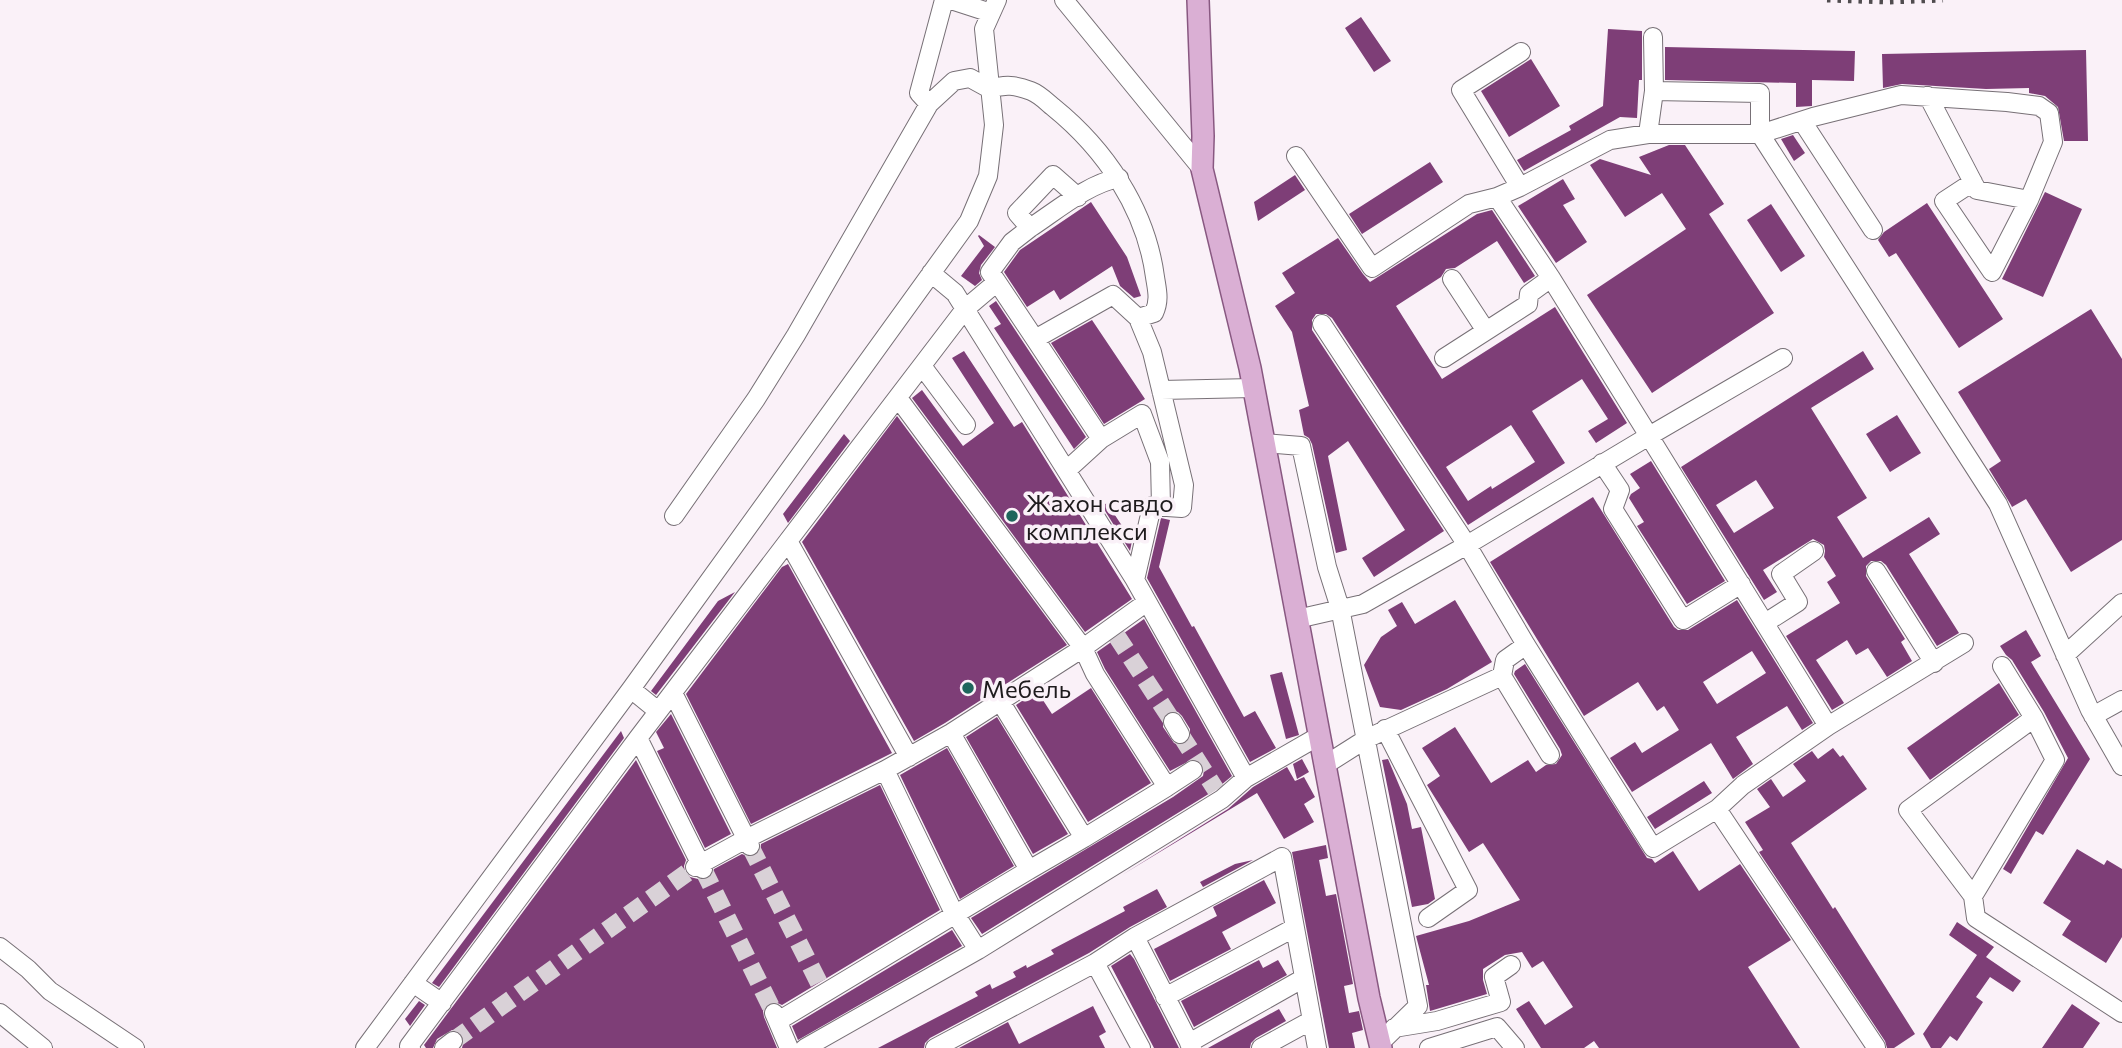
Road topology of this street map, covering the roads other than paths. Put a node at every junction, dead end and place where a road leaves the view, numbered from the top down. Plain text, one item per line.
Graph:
1 (944, 0) edge
2 (951, 0) edge
3 (1064, 0) edge
4 (1198, 0) edge
5 (994, 6) edge
6 (1653, 37) dead end
7 (1521, 52) dead end
8 (990, 89) junction
9 (1654, 91) junction
10 (1928, 96) junction
11 (929, 104) junction
12 (1802, 121) junction
13 (1648, 134) junction
14 (1760, 134) junction
15 (1296, 156) dead end
16 (1202, 169) junction
17 (1119, 178) junction
18 (1973, 182) junction
19 (1520, 187) junction
20 (1078, 197) junction
21 (1497, 197) junction
22 (2029, 200) junction
23 (1030, 228) junction
24 (1873, 230) dead end
25 (931, 273) junction
26 (1551, 278) junction
27 (1452, 279) dead end
28 (997, 282) junction
29 (965, 309) junction
30 (1138, 318) junction
31 (1322, 324) dead end
32 (1486, 331) junction
33 (1035, 339) junction
34 (1444, 358) dead end
35 (1783, 358) dead end
36 (922, 366) junction
37 (1253, 388) junction
38 (1161, 390) junction
39 (898, 398) junction
40 (966, 425) dead end
41 (1649, 436) junction
42 (1101, 439) junction
43 (1264, 443) junction
44 (1602, 463) junction
45 (1067, 470) junction
46 (1161, 506) junction
47 (674, 516) dead end
48 (788, 541) junction
49 (1467, 545) junction
50 (1815, 551) dead end
51 (1876, 571) dead end
52 (1135, 580) junction
53 (1741, 584) junction
54 (1147, 602) junction
55 (2122, 603) edge
56 (1340, 608) junction
57 (1297, 619) junction
58 (1765, 623) junction
59 (1964, 643) dead end
60 (1526, 645) junction
61 (1083, 648) junction
62 (2065, 655) junction
63 (1934, 663) junction
64 (2002, 666) dead end
65 (1502, 676) junction
66 (631, 689) junction
67 (673, 692) junction
68 (2122, 700) edge
69 (1000, 701) junction
70 (659, 711) junction
71 (2093, 716) junction
72 (2034, 718) junction
73 (1828, 726) junction
74 (1385, 729) junction
75 (951, 733) junction
76 (1319, 736) junction
77 (638, 738) junction
78 (1366, 738) junction
79 (1550, 755) dead end
80 (909, 757) junction
81 (1325, 765) junction
82 (2122, 766) edge
83 (885, 770) junction
84 (1194, 771) dead end
85 (1246, 778) junction
86 (1167, 787) junction
87 (1717, 809) junction
88 (1084, 838) junction
89 (748, 842) junction
90 (1029, 870) junction
91 (1973, 896) junction
92 (955, 913) junction
93 (1428, 918) dead end
94 (1294, 928) junction
95 (1135, 937) junction
96 (0, 947) edge
97 (978, 950) junction
98 (1096, 964) junction
99 (1511, 965) dead end
100 (1304, 978) junction
101 (413, 983) junction
102 (1165, 997) junction
103 (442, 1003) junction
104 (0, 1013) edge
105 (2122, 1013) edge
106 (1312, 1020) junction
107 (1385, 1040) edge
108 (963, 1041) edge
109 (1191, 1045) edge
110 (1438, 1047) edge
111 (43, 1048) edge
112 (135, 1048) edge
113 (365, 1048) edge
114 (411, 1048) edge
115 (789, 1048) edge
116 (805, 1048) edge
117 (934, 1048) edge
118 (1141, 1048) edge
119 (1261, 1048) edge
120 (1317, 1048) edge
121 (1515, 1048) edge
122 (1875, 1048) edge

1 - 11 lane
2 - 5 lane
3 - 16 lane
4 - 16 main road
5 - 8 lane
6 - 9 lane
7 - 19 lane
8 - 11 lane
8 - 17 lane
8 - 25 lane
9 - 13 lane
9 - 14 lane
10 - 12 lane
10 - 18 lane
10 - 22 lane
11 - 47 lane
12 - 14 lane
12 - 24 lane
13 - 14 lane
13 - 19 lane
14 - 62 lane
15 - 21 lane
16 - 37 main road
17 - 20 lane
17 - 30 lane
18 - 22 lane
18 - 22 lane
19 - 21 lane
20 - 23 lane
20 - 23 lane
21 - 26 lane
23 - 28 lane
25 - 29 lane
25 - 66 lane
26 - 32 lane
26 - 41 lane
27 - 32 lane
28 - 29 lane
28 - 33 lane
29 - 36 lane
29 - 45 lane
30 - 33 lane
30 - 38 lane
31 - 49 lane
32 - 34 lane
33 - 42 lane
35 - 41 lane
36 - 39 lane
36 - 40 lane
37 - 38 lane
37 - 43 main road
38 - 46 lane
39 - 48 lane
39 - 61 lane
41 - 44 lane
41 - 53 lane
42 - 45 lane
42 - 46 lane
43 - 56 lane
43 - 57 main road
44 - 49 lane
44 - 53 lane
45 - 52 lane
46 - 52 lane
48 - 67 lane
48 - 80 lane
49 - 56 lane
49 - 60 lane
50 - 58 lane
51 - 63 lane
52 - 54 lane
53 - 58 lane
54 - 61 lane
54 - 85 lane
55 - 62 lane
56 - 57 lane
56 - 78 lane
57 - 76 main road
58 - 73 lane
59 - 63 lane
60 - 65 lane
60 - 87 lane
61 - 69 lane
61 - 86 lane
62 - 71 lane
63 - 73 lane
64 - 72 lane
65 - 74 lane
65 - 79 lane
66 - 70 lane
66 - 101 lane
67 - 70 lane
67 - 89 lane
68 - 71 lane
69 - 75 lane
69 - 88 lane
70 - 77 lane
71 - 82 lane
72 - 91 lane
72 - 91 lane
73 - 87 lane
74 - 78 lane
74 - 93 lane
75 - 80 lane
75 - 90 lane
76 - 81 main road
76 - 85 lane
77 - 89 lane
77 - 103 lane
78 - 81 lane
78 - 107 lane
80 - 83 lane
81 - 107 main road
83 - 89 lane
83 - 92 lane
84 - 86 lane
85 - 97 lane
86 - 88 lane
87 - 122 lane
88 - 90 lane
90 - 92 lane
91 - 105 lane
92 - 97 lane
92 - 115 lane
94 - 95 lane
94 - 100 lane
94 - 102 lane
95 - 98 lane
95 - 102 lane
96 - 112 lane
97 - 116 lane
98 - 108 lane
98 - 118 lane
99 - 107 lane
100 - 106 lane
100 - 109 lane
101 - 103 lane
101 - 113 lane
102 - 109 lane
103 - 114 lane
104 - 111 lane
106 - 119 lane
106 - 120 lane
108 - 117 lane
110 - 121 lane

